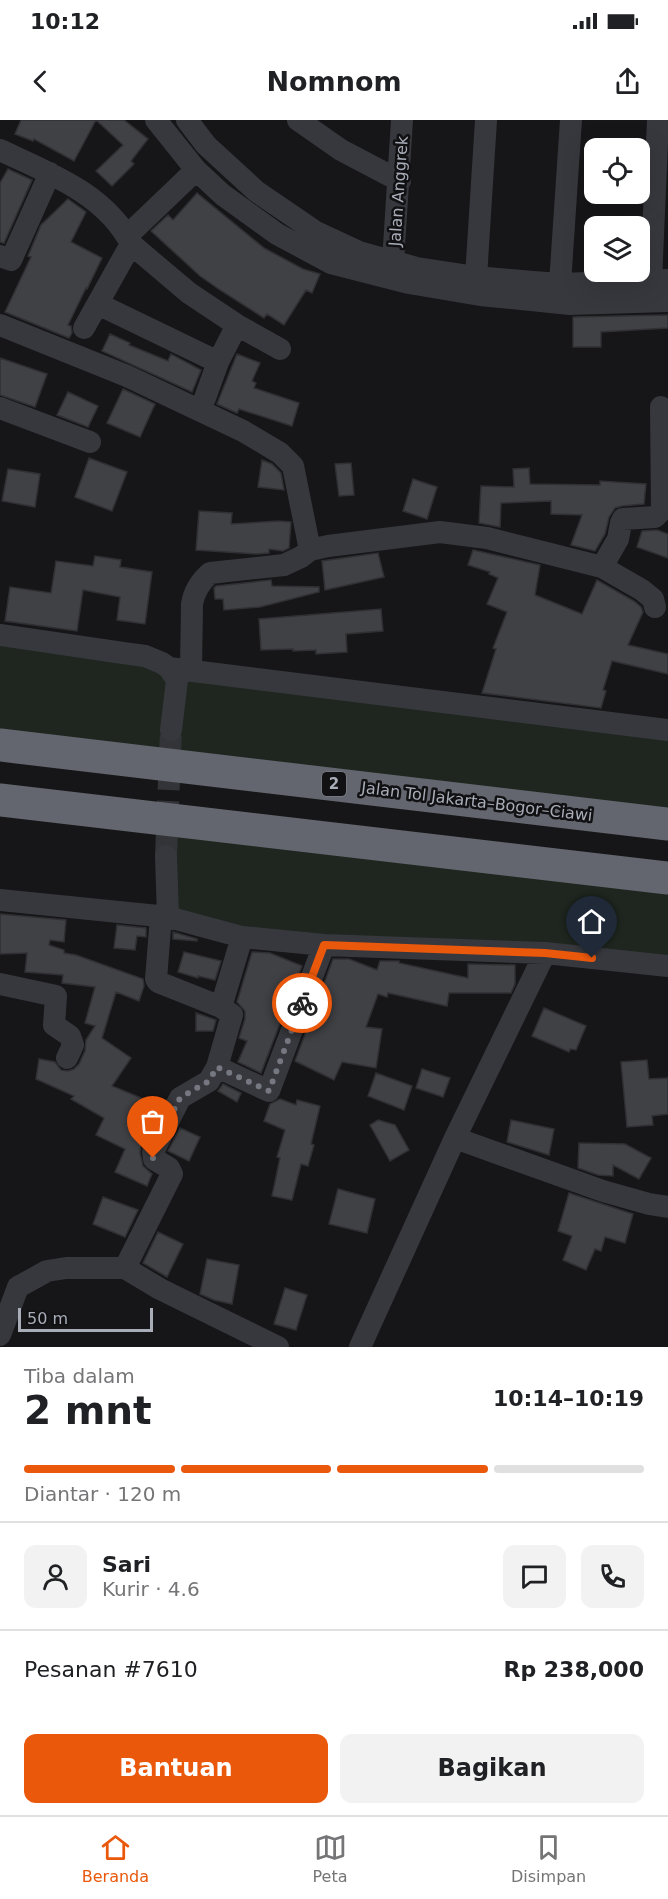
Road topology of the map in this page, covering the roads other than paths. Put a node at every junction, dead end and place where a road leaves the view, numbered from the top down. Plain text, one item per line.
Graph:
1 (156, 120) edge
2 (298, 120) edge
3 (402, 120) edge
4 (486, 120) edge
5 (571, 120) edge
6 (658, 120) edge
7 (193, 123) edge
8 (0, 150) edge
9 (196, 170) junction
10 (50, 173) junction
11 (400, 181) junction
12 (129, 240) junction
13 (0, 256) edge
14 (393, 262) junction
15 (476, 277) junction
16 (659, 280) edge
17 (560, 284) junction
18 (668, 301) edge
19 (98, 304) junction
20 (0, 325) edge
21 (237, 325) junction
22 (84, 328) dead end
23 (280, 349) dead end
24 (218, 362) junction
25 (205, 398) dead end
26 (661, 407) dead end
27 (0, 408) edge
28 (90, 441) dead end
29 (310, 550) junction
30 (602, 567) junction
31 (655, 607) dead end
32 (0, 635) edge
33 (180, 669) junction
34 (171, 730) tunnel mouth
35 (668, 730) edge
36 (0, 745) edge
37 (0, 800) edge
38 (668, 824) edge
39 (166, 855) tunnel mouth
40 (668, 879) edge
41 (0, 900) edge
42 (164, 917) junction
43 (242, 937) junction
44 (324, 945) junction
45 (545, 953) junction
46 (668, 966) edge
47 (0, 984) edge
48 (221, 1007) junction
49 (67, 1058) dead end
50 (217, 1067) junction
51 (454, 1138) junction
52 (668, 1207) edge
53 (125, 1268) junction
54 (9, 1284) edge
55 (0, 1335) edge
56 (278, 1347) edge
57 (360, 1347) edge

1 - 9 street
2 - 11 street
3 - 11 street, Jalan Anggrek
4 - 15 street
5 - 17 street
6 - 16 street
7 - 14 street
8 - 10 street
9 - 12 street
9 - 18 street
10 - 12 street
10 - 13 street
11 - 14 street, Jalan Anggrek
12 - 19 street
12 - 21 street
14 - 15 street
15 - 17 street
16 - 17 street
19 - 22 street
19 - 24 street
20 - 29 street
21 - 23 street
21 - 24 street
24 - 25 street
26 - 30 street
27 - 28 street
29 - 30 street
29 - 33 street
30 - 31 street
32 - 33 street
33 - 34 street
33 - 35 street
36 - 38 highway, Jalan Tol Jakarta–Bogor–Ciawi / 2
37 - 40 highway
39 - 42 street
41 - 42 street
42 - 43 street
42 - 48 street
43 - 44 street
43 - 48 street
44 - 45 street
44 - 50 street
45 - 46 street
45 - 51 street
47 - 49 street
48 - 50 street
50 - 53 street
51 - 52 street
51 - 57 street
53 - 54 street
53 - 56 street
54 - 55 street

